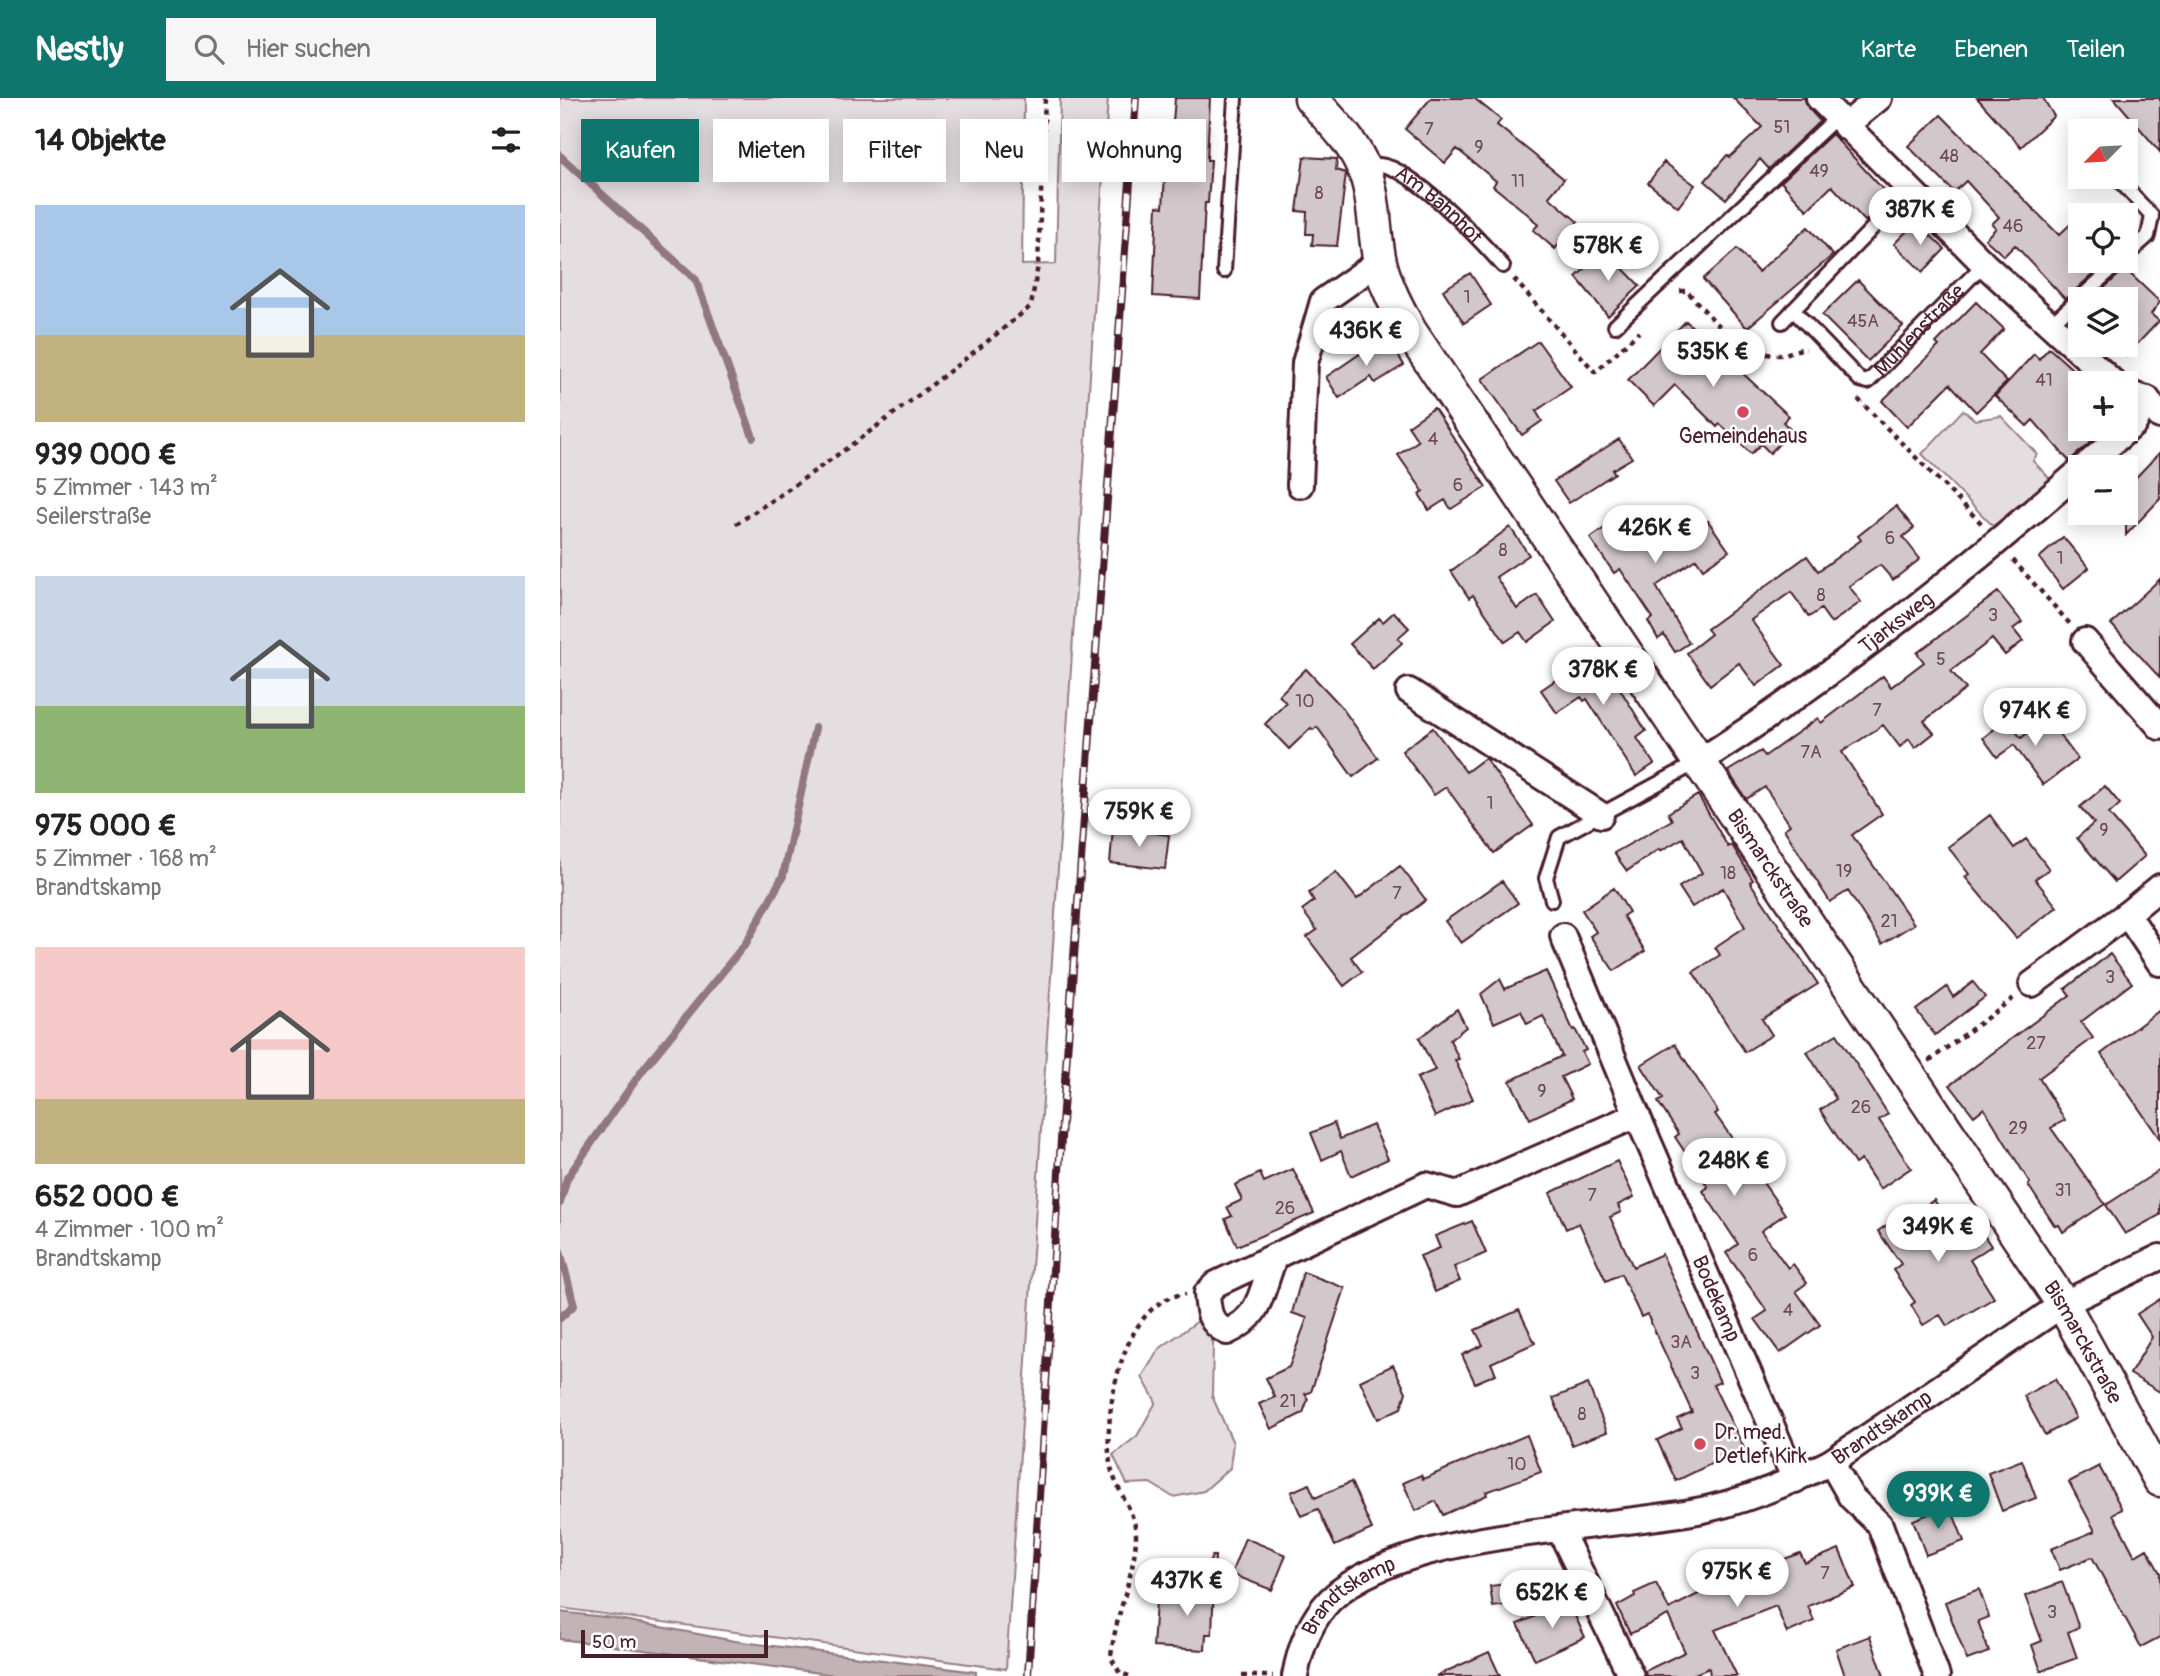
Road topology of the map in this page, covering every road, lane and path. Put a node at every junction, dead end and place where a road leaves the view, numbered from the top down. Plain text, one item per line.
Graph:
1 (1045, 98) edge
2 (1235, 98) edge
3 (1311, 98) edge
4 (1819, 98) edge
5 (1879, 98) edge
6 (1841, 122) junction
7 (1364, 168) junction
8 (2127, 189) edge
9 (1909, 190) junction
10 (2138, 245) edge
11 (1380, 261) junction
12 (1984, 264) junction
13 (1503, 266) joint
14 (1224, 271) dead end
15 (2107, 273) edge
16 (1671, 300) dead end
17 (1793, 310) junction
18 (1782, 322) dead end
19 (2050, 325) junction
20 (1615, 326) dead end
21 (1645, 326) dead end
22 (1811, 351) dead end
23 (2101, 371) edge
24 (1850, 391) dead end
25 (2148, 400) edge
26 (2099, 455) edge
27 (2068, 482) edge
28 (1300, 485) dead end
29 (736, 524) dead end
30 (1998, 543) junction
31 (2085, 641) joint
32 (1409, 691) dead end
33 (2160, 727) edge
34 (1700, 761) junction
35 (1601, 816) junction
36 (2160, 887) edge
37 (1552, 900) dead end
38 (2127, 914) junction
39 (1563, 936) dead end
40 (2160, 963) edge
41 (2032, 984) joint
42 (1912, 1076) junction
43 (1637, 1115) junction
44 (1275, 1256) junction
45 (2160, 1257) edge
46 (1207, 1293) junction
47 (2063, 1304) junction
48 (1831, 1462) junction
49 (1795, 1480) junction
50 (2160, 1480) edge
51 (1560, 1530) junction
52 (1129, 1676) edge
53 (1295, 1676) edge
54 (1630, 1676) edge
55 (1937, 1676) edge

1 - 29 path
2 - 14 lane
3 - 7 street, Am Bahnhof
4 - 6 street
5 - 6 street
6 - 9 street
6 - 20 lane
7 - 11 street, Am Bahnhof
7 - 13 lane, Am Bahnhof
8 - 10 lane
9 - 12 street
9 - 17 lane
11 - 28 street
11 - 34 street, Bismarckstraße
12 - 17 lane, Mühlenstraße
12 - 19 street
13 - 21 path
15 - 19 lane
16 - 22 path
17 - 18 lane
19 - 23 street
24 - 30 path
25 - 26 street, Tjarksweg
27 - 30 street, Tjarksweg
30 - 31 path
30 - 34 street, Tjarksweg
31 - 33 street
32 - 35 street
34 - 35 lane
34 - 42 street, Bismarckstraße
35 - 37 lane
36 - 38 street
38 - 40 street
38 - 41 street
39 - 43 street, Bodekamp
41 - 42 path
42 - 47 street, Bismarckstraße
43 - 44 street
43 - 49 street, Bodekamp
44 - 46 street
44 - 46 street
45 - 47 street, Brandtskamp
46 - 52 path
47 - 48 street, Brandtskamp
47 - 50 street, Bismarckstraße
48 - 49 street, Brandtskamp
48 - 55 street
49 - 51 street, Brandtskamp
51 - 53 street, Brandtskamp
51 - 54 street

